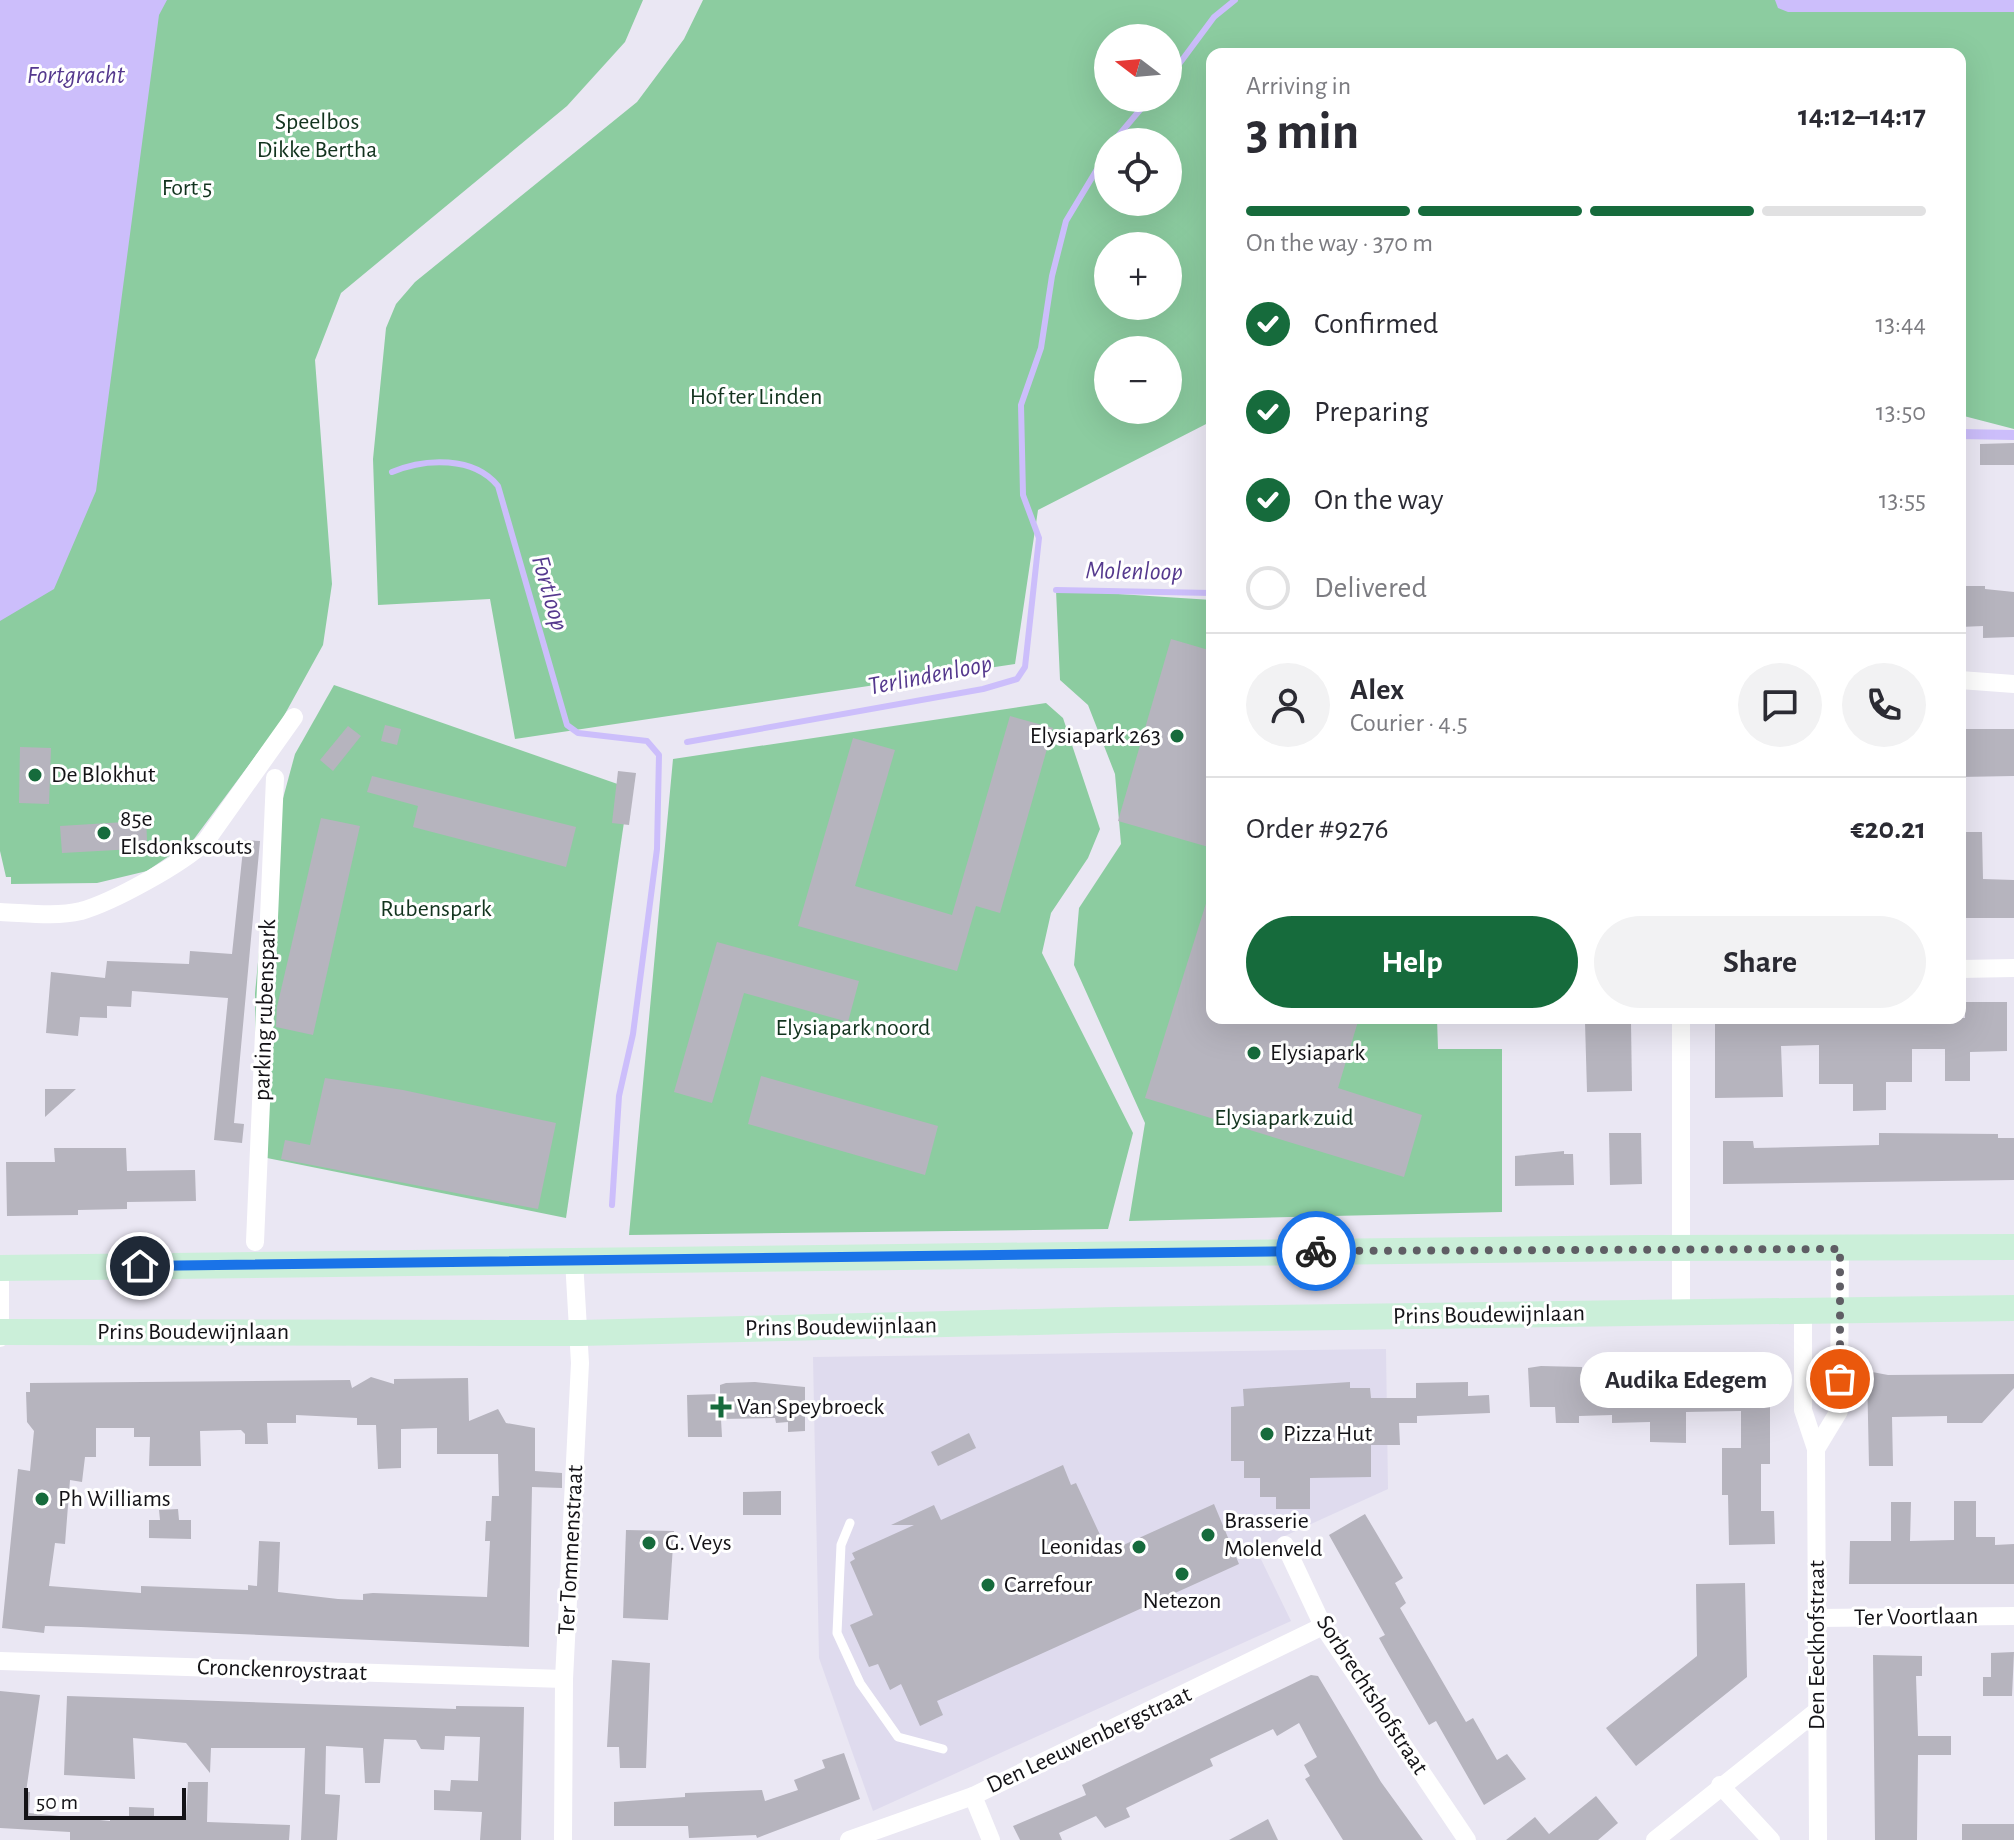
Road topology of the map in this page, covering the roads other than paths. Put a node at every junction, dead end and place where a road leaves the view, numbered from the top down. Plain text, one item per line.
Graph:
1 (1966, 680) edge
2 (2014, 684) edge
3 (294, 717) dead end
4 (275, 778) dead end
5 (0, 912) edge
6 (2014, 968) edge
7 (1966, 969) edge
8 (1681, 1024) edge
9 (255, 1242) dead end
10 (1679, 1247) junction
11 (2014, 1247) edge
12 (1840, 1249) junction
13 (574, 1260) junction
14 (0, 1268) edge
15 (2014, 1308) edge
16 (1803, 1310) junction
17 (1681, 1311) junction
18 (1841, 1317) junction
19 (580, 1333) junction
20 (0, 1334) edge
21 (1816, 1449) junction
22 (850, 1523) dead end
23 (1285, 1545) dead end
24 (2014, 1616) edge
25 (1817, 1618) junction
26 (1323, 1626) junction
27 (0, 1661) edge
28 (564, 1679) junction
29 (1818, 1710) junction
30 (943, 1749) dead end
31 (1720, 1785) junction
32 (973, 1796) junction
33 (563, 1840) edge
34 (849, 1840) edge
35 (991, 1840) edge
36 (1467, 1840) edge
37 (1655, 1840) edge
38 (1771, 1840) edge
39 (1818, 1840) edge

1 - 2 street
3 - 5 street
4 - 9 street, parking rubenspark
6 - 7 street
8 - 10 street
10 - 12 main road
10 - 13 main road
10 - 17 street
11 - 12 main road
12 - 18 street
13 - 14 main road
13 - 19 street, Ter Tommenstraat
14 - 20 street
15 - 18 main road, Prins Boudewijnlaan
16 - 17 main road, Prins Boudewijnlaan
16 - 18 main road, Prins Boudewijnlaan
16 - 21 street, Den Eeckhofstraat
17 - 19 main road, Prins Boudewijnlaan
18 - 21 street
19 - 20 main road, Prins Boudewijnlaan
19 - 28 street, Ter Tommenstraat
21 - 25 street, Den Eeckhofstraat
22 - 30 lane
23 - 26 street, Sorbrechtshofstraat
24 - 25 street, Ter Voortlaan
25 - 29 street, Den Eeckhofstraat
26 - 32 street, Den Leeuwenbergstraat
26 - 36 street, Sorbrechtshofstraat
27 - 28 street, Cronckenroystraat
28 - 33 street, Ter Tommenstraat
29 - 31 street
29 - 39 street, Den Eeckhofstraat
31 - 37 street
31 - 38 street
32 - 34 street, Den Leeuwenbergstraat
32 - 35 street

